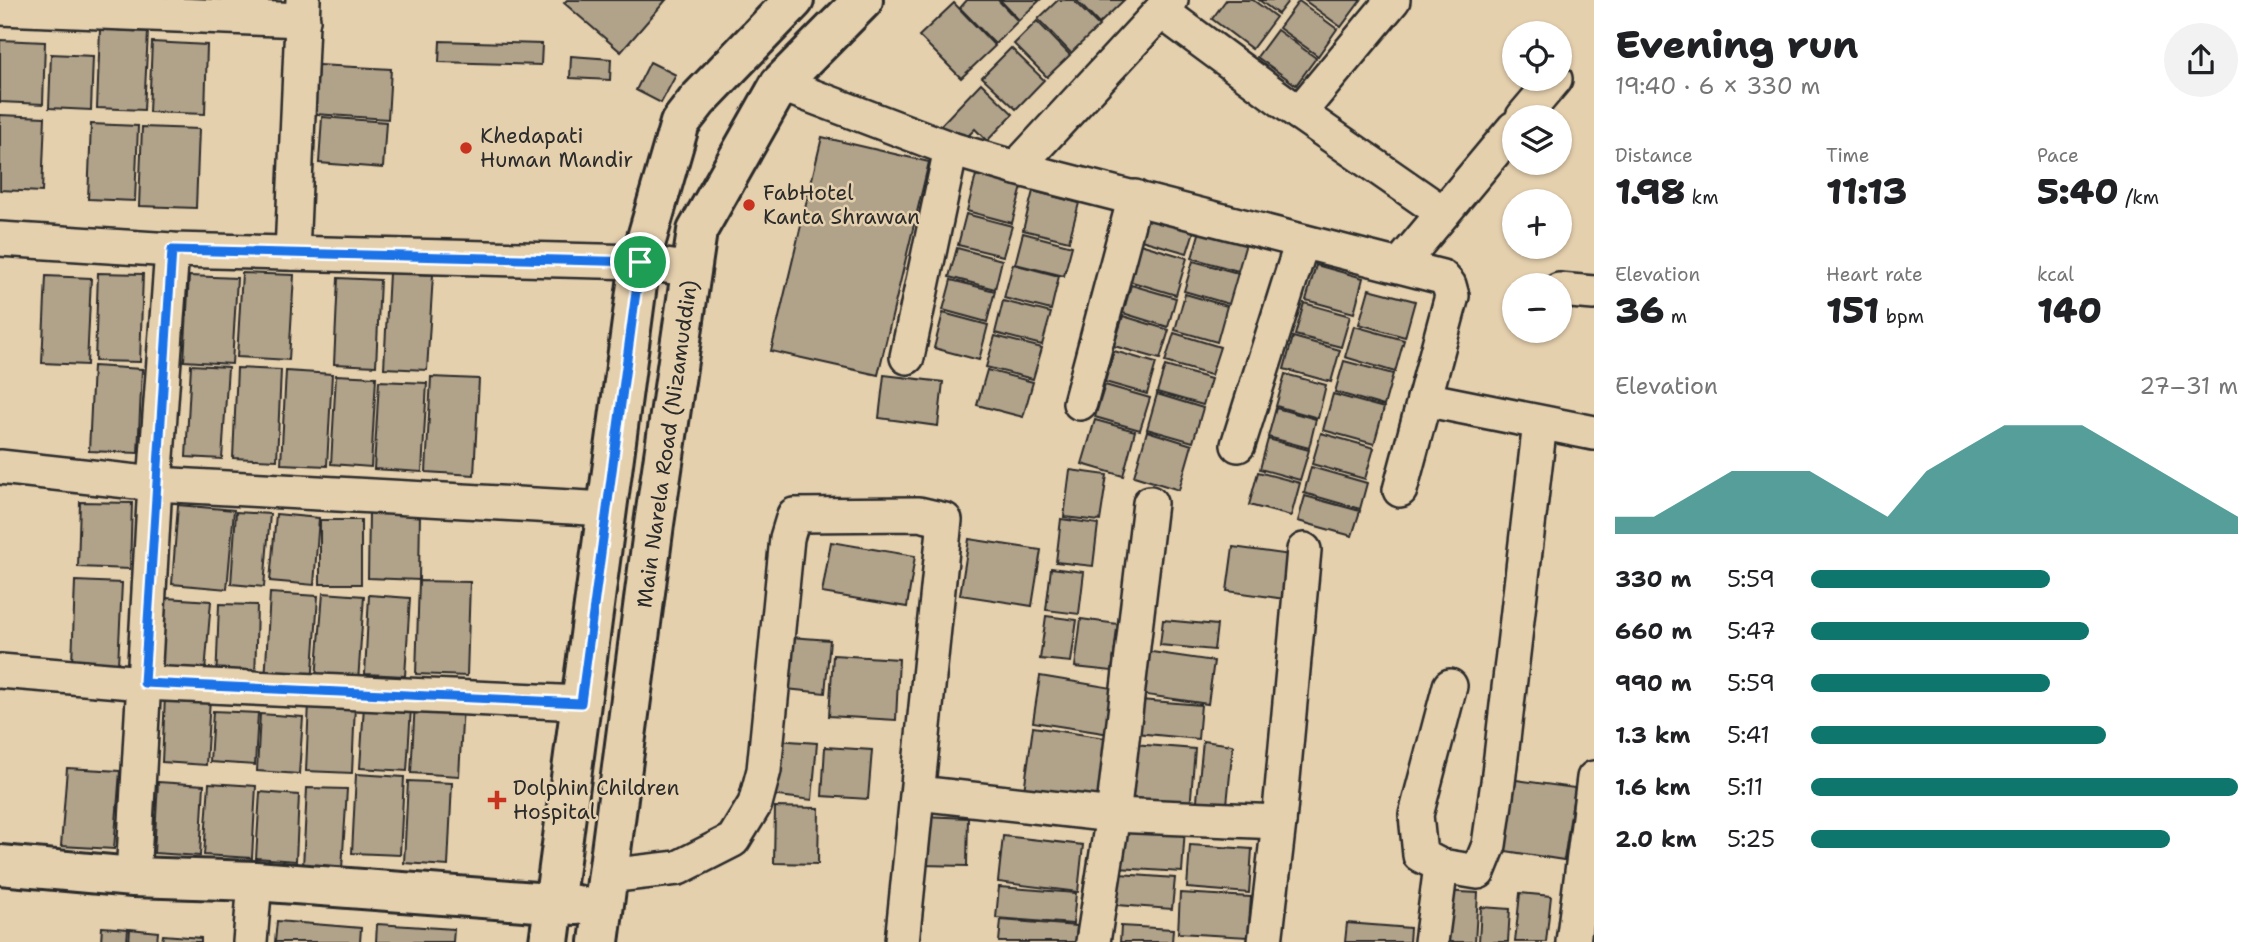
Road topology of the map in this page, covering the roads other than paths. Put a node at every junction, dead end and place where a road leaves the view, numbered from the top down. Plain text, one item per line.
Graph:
1 (794, 0) edge
2 (863, 0) edge
3 (1393, 0) edge
4 (1166, 6) edge
5 (0, 8) edge
6 (303, 10) edge
7 (780, 84) junction
8 (1545, 91) edge
9 (1533, 105) edge
10 (1299, 113) junction
11 (1502, 142) edge
12 (951, 149) junction
13 (1016, 168) junction
14 (1135, 197) junction
15 (1443, 213) junction
16 (0, 239) edge
17 (1302, 242) junction
18 (172, 250) junction
19 (292, 253) junction
20 (640, 262) junction
21 (1400, 265) junction
22 (692, 270) junction
23 (1572, 291) edge
24 (1594, 293) edge
25 (906, 357) dead end
26 (1424, 398) junction
27 (1080, 403) dead end
28 (1540, 423) junction
29 (1594, 433) edge
30 (1238, 445) dead end
31 (0, 467) edge
32 (155, 484) junction
33 (1400, 490) dead end
34 (1150, 503) dead end
35 (607, 509) junction
36 (1304, 550) dead end
37 (0, 671) edge
38 (144, 683) junction
39 (1450, 686) dead end
40 (581, 703) junction
41 (1594, 778) edge
42 (918, 793) junction
43 (1113, 815) junction
44 (1279, 822) junction
45 (0, 865) edge
46 (1441, 866) junction
47 (133, 877) junction
48 (255, 881) junction
49 (554, 905) junction
50 (603, 908) edge
51 (250, 942) edge
52 (549, 942) edge
53 (901, 942) edge
54 (1093, 942) edge
55 (1265, 942) edge
56 (1431, 942) edge
57 (1573, 942) edge

1 - 20 street
2 - 7 street, Main Narela Road (Nizamuddin)
3 - 10 street
4 - 10 street
4 - 13 street
5 - 6 street
6 - 19 street
7 - 12 street
7 - 22 street, Main Narela Road (Nizamuddin)
8 - 9 street
10 - 15 street
11 - 15 street
12 - 13 street
12 - 25 street
13 - 14 street
14 - 17 street
14 - 27 street
15 - 21 street
16 - 18 street
17 - 21 street
17 - 30 street
18 - 19 street
18 - 32 street
19 - 20 street
20 - 22 street
20 - 35 street
21 - 26 street
22 - 50 street, Main Narela Road (Nizamuddin)
23 - 24 street
26 - 28 street
26 - 33 street
28 - 29 street
28 - 46 street
31 - 32 street
32 - 35 street
32 - 38 street
34 - 43 street
35 - 40 street
36 - 44 street
37 - 38 street
38 - 40 street
38 - 47 street
39 - 46 street
40 - 49 street
41 - 57 street
42 - 43 street
42 - 50 street
42 - 53 street
43 - 44 street
43 - 54 street
44 - 55 street
45 - 47 street
46 - 56 street
47 - 48 street
48 - 49 street
48 - 51 street
49 - 50 street
49 - 52 street

